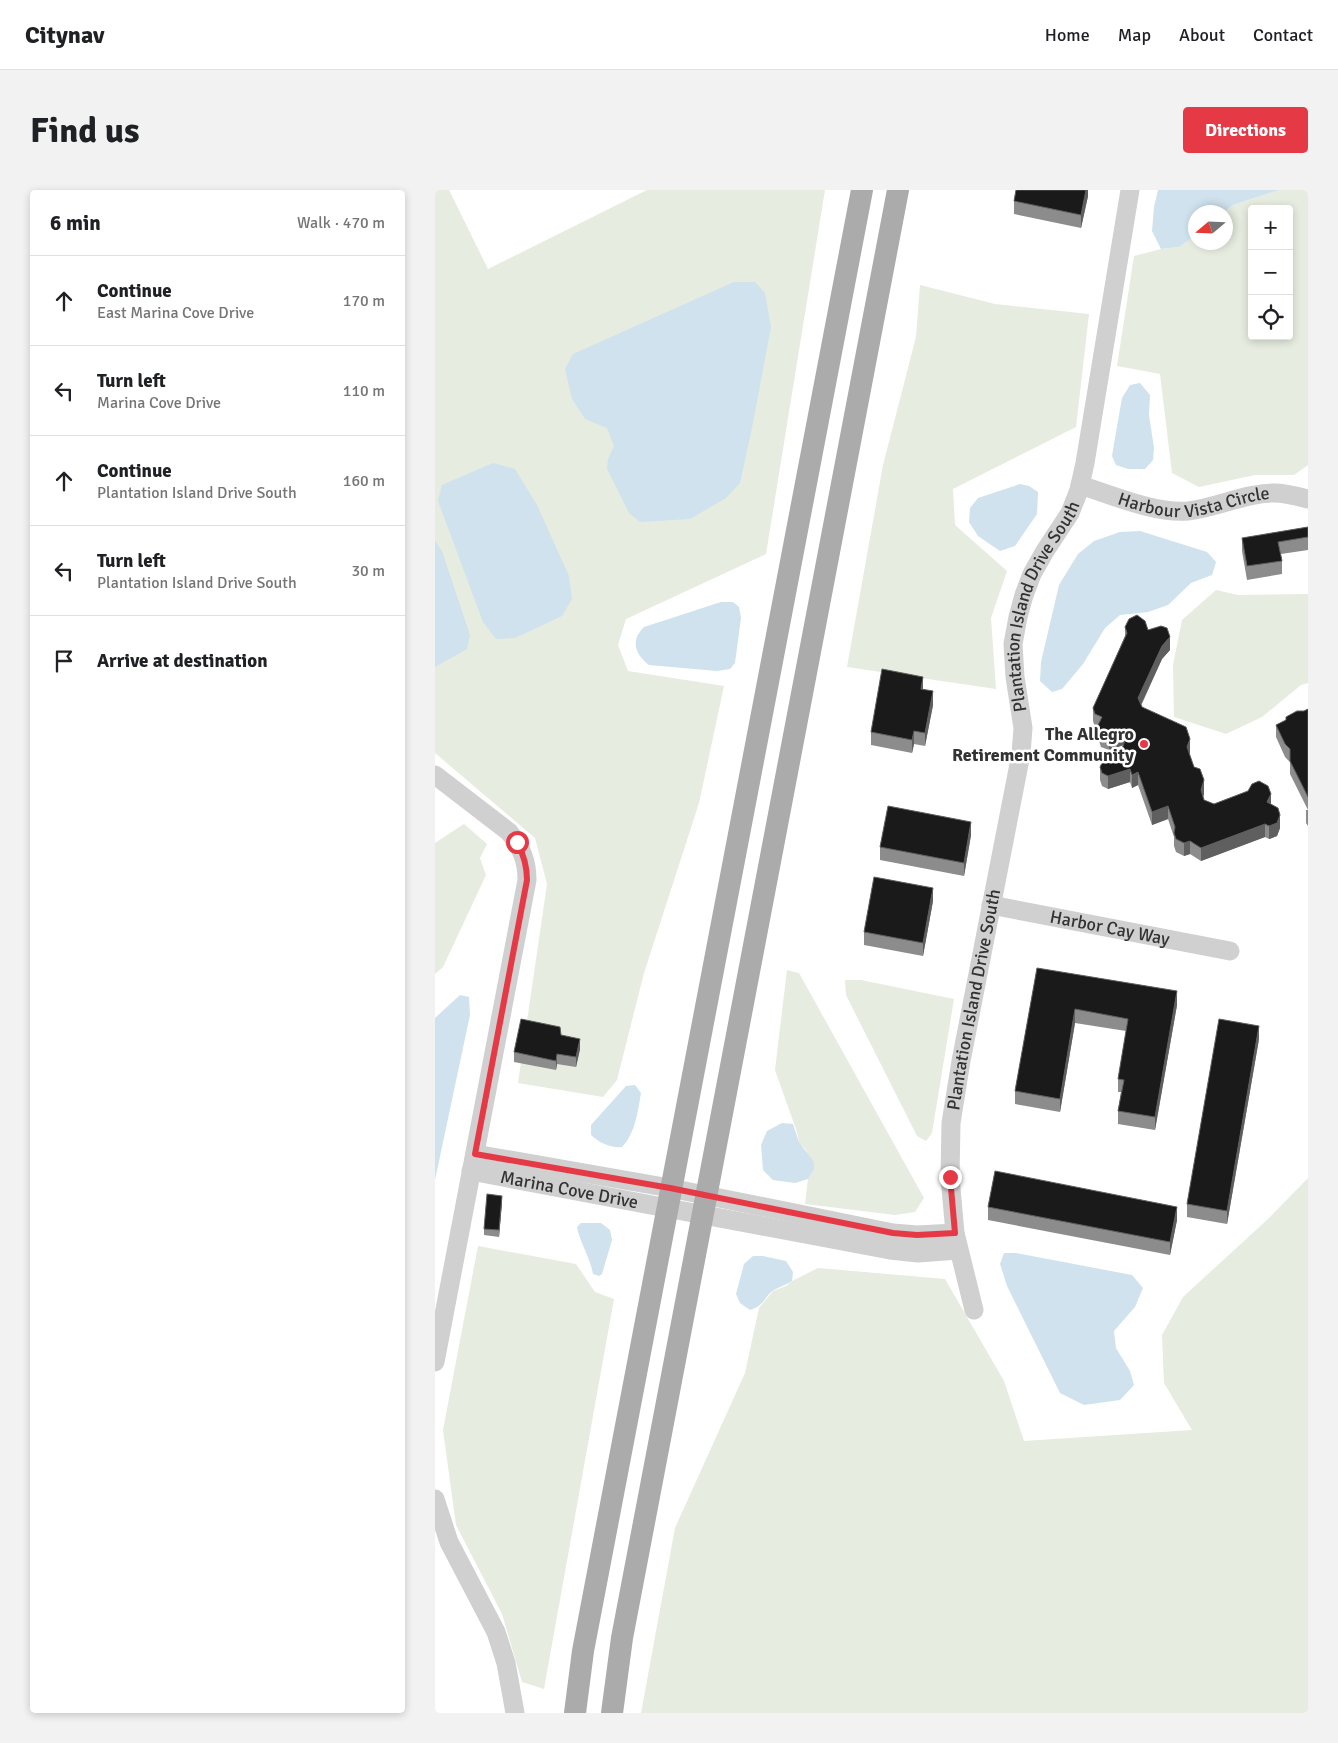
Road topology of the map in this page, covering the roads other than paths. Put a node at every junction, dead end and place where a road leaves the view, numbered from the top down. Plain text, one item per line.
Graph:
1 (862, 190) edge
2 (898, 190) edge
3 (1130, 190) edge
4 (1080, 485) junction
5 (1308, 499) edge
6 (435, 775) edge
7 (991, 905) junction
8 (1230, 951) dead end
9 (473, 1162) junction
10 (668, 1198) junction
11 (705, 1205) junction
12 (956, 1242) junction
13 (973, 1310) dead end
14 (435, 1362) edge
15 (435, 1499) edge
16 (515, 1713) edge
17 (575, 1713) edge
18 (612, 1713) edge

1 - 10 main road
2 - 11 main road
3 - 4 street, Plantation Island Drive South
4 - 5 street, Harbour Vista Circle
4 - 7 street, Plantation Island Drive South
6 - 9 street
7 - 8 street, Harbor Cay Way
7 - 12 street, Plantation Island Drive South
9 - 10 street, Marina Cove Drive
9 - 14 street
10 - 11 street
10 - 17 main road
11 - 12 street
11 - 18 main road
12 - 13 street, Plantation Island Drive South
15 - 16 street

